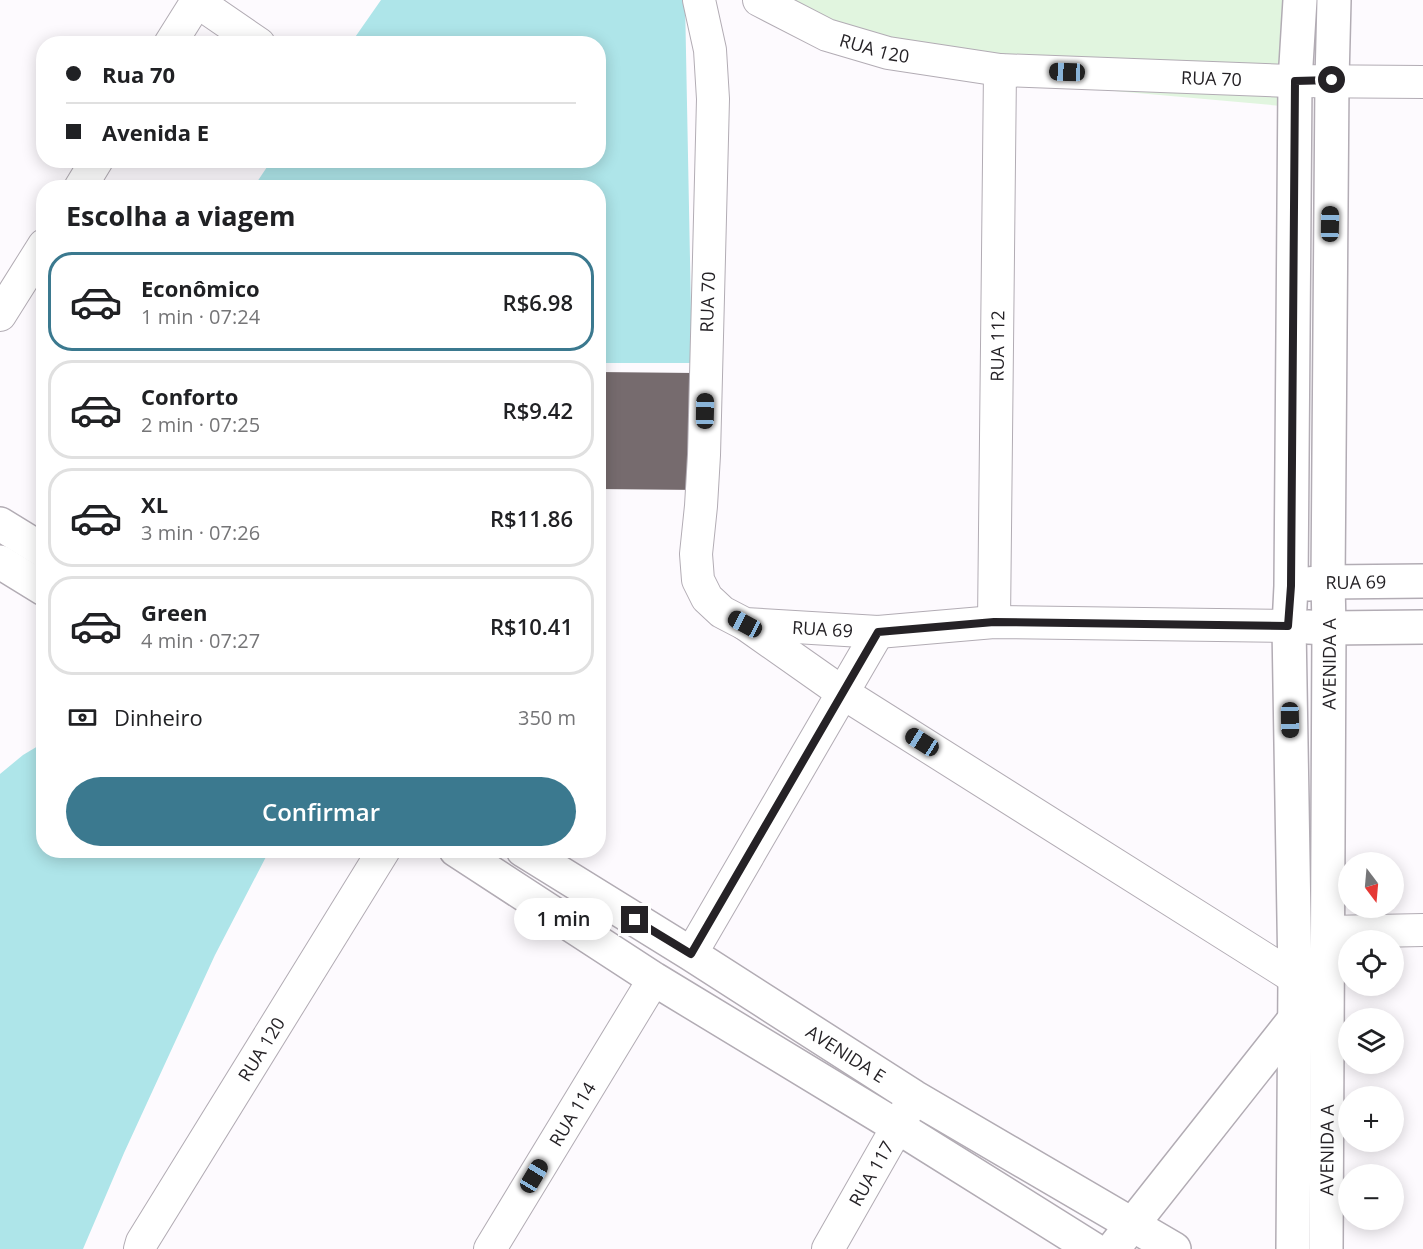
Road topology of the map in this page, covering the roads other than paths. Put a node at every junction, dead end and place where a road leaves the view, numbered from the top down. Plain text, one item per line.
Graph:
1 (196, 0) edge
2 (699, 0) edge
3 (759, 0) edge
4 (1300, 0) edge
5 (1334, 0) edge
6 (175, 36) edge
7 (248, 36) edge
8 (1000, 70) junction
9 (1332, 80) junction
10 (1295, 81) junction
11 (1423, 82) edge
12 (36, 258) edge
13 (0, 315) edge
14 (0, 524) edge
15 (36, 546) edge
16 (696, 554) joint
17 (0, 562) edge
18 (1423, 580) edge
19 (1328, 582) junction
20 (36, 584) edge
21 (1291, 586) junction
22 (994, 622) junction
23 (745, 624) junction
24 (1288, 626) junction
25 (1423, 627) edge
26 (1329, 628) junction
27 (878, 632) junction
28 (843, 693) junction
29 (379, 858) edge
30 (468, 858) edge
31 (536, 858) edge
32 (1423, 930) edge
33 (1328, 932) junction
34 (691, 954) junction
35 (1295, 978) junction
36 (654, 979) junction
37 (1294, 1020) junction
38 (914, 1097) junction
39 (898, 1127) junction
40 (1123, 1237) edge
41 (140, 1249) edge
42 (490, 1249) edge
43 (828, 1249) edge
44 (1093, 1249) edge
45 (1174, 1249) edge
46 (1293, 1249) edge
47 (1326, 1249) edge

1 - 6 street
1 - 7 street
2 - 16 street, RUA 70
3 - 8 street, RUA 120
4 - 10 main road, AVENIDA A
5 - 9 main road, AVENIDA A
8 - 10 street, RUA 70
8 - 22 street, RUA 112
9 - 10 street, RUA 70
9 - 11 street, RUA 70
9 - 19 main road, AVENIDA A
10 - 21 main road, AVENIDA A
12 - 13 street
14 - 15 main road
16 - 23 street, RUA 69
17 - 20 main road
18 - 19 main road, RUA 69
19 - 21 main road, RUA 69
19 - 26 main road, AVENIDA A
21 - 24 main road, AVENIDA A
22 - 24 street, RUA 69
22 - 27 street, RUA 69
23 - 27 street, RUA 69
23 - 28 street
24 - 26 main road, RUA 69
24 - 35 main road, AVENIDA A
25 - 26 main road, RUA 69
26 - 33 main road, AVENIDA A
27 - 28 street
28 - 34 street
28 - 35 street
29 - 41 street, RUA 120
30 - 36 main road, AVENIDA E
31 - 34 main road, AVENIDA E
32 - 33 street
33 - 47 main road, AVENIDA A
34 - 38 main road, AVENIDA E
35 - 37 main road, AVENIDA A
36 - 39 main road, AVENIDA E
36 - 42 street, RUA 114
37 - 40 main road
37 - 46 main road, AVENIDA A
38 - 39 street, RUA 117
38 - 40 main road, AVENIDA E
39 - 43 street, RUA 117
39 - 44 main road, AVENIDA E
40 - 45 main road, AVENIDA E

